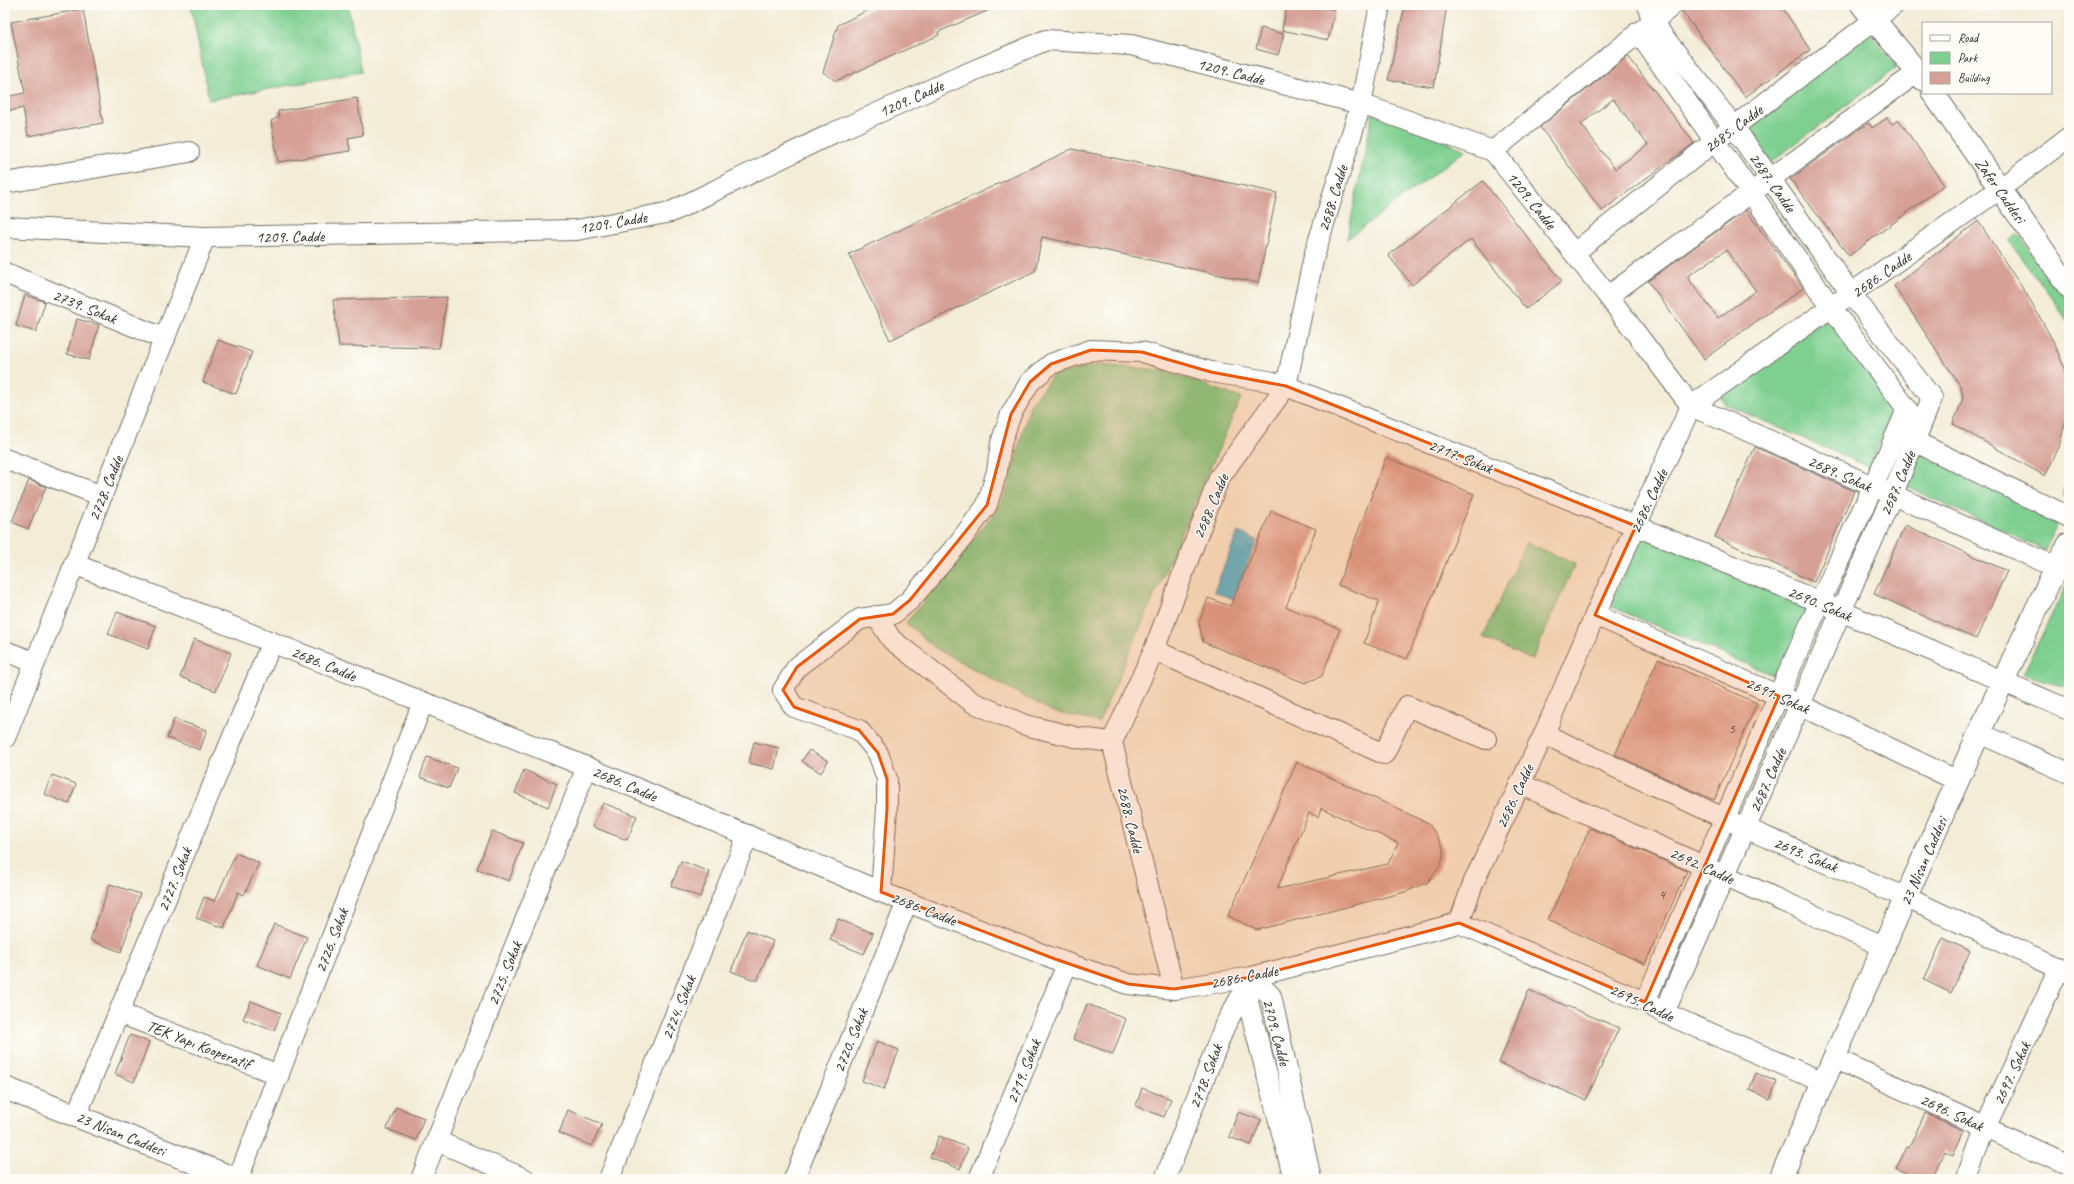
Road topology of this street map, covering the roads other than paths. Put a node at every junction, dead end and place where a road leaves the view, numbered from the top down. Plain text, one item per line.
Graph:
1 (1380, 5) edge
2 (1673, 5) edge
3 (1894, 5) edge
4 (1868, 13) edge
5 (1646, 16) edge
6 (1920, 75) edge
7 (1934, 94) edge
8 (1361, 104) junction
9 (1734, 127) junction
10 (2069, 137) edge
11 (1715, 141) junction
12 (1493, 151) junction
13 (189, 152) dead end
14 (1770, 178) junction
15 (5, 183) edge
16 (2001, 188) junction
17 (1751, 192) junction
18 (5, 227) edge
19 (205, 237) junction
20 (1574, 253) junction
21 (5, 273) edge
22 (2069, 287) edge
23 (1852, 295) junction
24 (1608, 296) junction
25 (1831, 307) junction
26 (165, 339) junction
27 (1286, 386) junction
28 (1691, 406) junction
29 (1914, 441) junction
30 (5, 459) edge
31 (1883, 492) junction
32 (102, 496) junction
33 (2069, 517) edge
34 (1636, 526) junction
35 (2069, 544) edge
36 (74, 564) junction
37 (2056, 567) junction
38 (1820, 602) junction
39 (1840, 611) junction
40 (1595, 615) junction
41 (876, 616) junction
42 (272, 642) junction
43 (1154, 650) junction
44 (5, 651) edge
45 (34, 662) junction
46 (2003, 683) junction
47 (1779, 696) junction
48 (423, 702) junction
49 (1800, 705) junction
50 (2069, 710) edge
51 (1979, 733) junction
52 (1544, 734) junction
53 (5, 738) edge
54 (1486, 739) dead end
55 (1112, 742) junction
56 (587, 767) junction
57 (2069, 773) edge
58 (1958, 781) junction
59 (1520, 784) junction
60 (1725, 818) junction
61 (1746, 828) junction
62 (748, 835) junction
63 (1704, 866) junction
64 (1724, 875) junction
65 (881, 892) junction
66 (1907, 898) junction
67 (907, 902) junction
68 (1459, 923) junction
69 (1885, 947) junction
70 (1067, 964) junction
71 (2064, 971) edge
72 (1252, 977) junction
73 (1174, 990) junction
74 (1646, 1002) junction
75 (118, 1013) junction
76 (1664, 1013) junction
77 (1834, 1058) junction
78 (279, 1074) junction
79 (1823, 1082) junction
80 (5, 1088) edge
81 (76, 1116) junction
82 (1985, 1128) junction
83 (436, 1141) junction
84 (2069, 1166) edge
85 (237, 1179) edge
86 (421, 1179) edge
87 (525, 1179) edge
88 (609, 1179) edge
89 (794, 1179) edge
90 (979, 1179) edge
91 (1165, 1179) edge
92 (1294, 1179) edge
93 (1312, 1179) edge
94 (1780, 1179) edge
95 (1966, 1179) edge

1 - 8 street, 2688. Cadde
2 - 5 street
3 - 4 street, 2685. Cadde
4 - 6 main road
4 - 9 street, 2685. Cadde
5 - 9 street, 2687. Cadde
5 - 11 street, 2687. Cadde
5 - 12 street
6 - 14 street
7 - 16 main road, Zafer Caddesi
8 - 12 street, 1209. Cadde
8 - 19 street, 1209. Cadde
8 - 27 street, 2688. Cadde
9 - 11 street, 2685. Cadde
9 - 14 street, 2687. Cadde
10 - 16 street, 2686. Cadde
11 - 17 street, 2687. Cadde
11 - 20 street, 2685. Cadde
12 - 20 street, 1209. Cadde
13 - 15 street
14 - 17 street
14 - 23 street, 2687. Cadde
16 - 22 main road, Zafer Caddesi
16 - 23 street, 2686. Cadde
17 - 24 street
17 - 25 street, 2687. Cadde
18 - 19 street, 1209. Cadde
19 - 26 street, 2728. Cadde
20 - 24 street, 1209. Cadde
21 - 26 street, 2739. Sokak
23 - 25 street, 2686. Cadde
23 - 29 street, 2687. Cadde
24 - 28 street, 1209. Cadde
25 - 28 street, 2686. Cadde
25 - 31 street, 2687. Cadde
26 - 32 street, 2728. Cadde
27 - 34 street, 2717. Sokak
27 - 41 street, 2717. Sokak
27 - 43 street, 2688. Cadde
28 - 31 street, 2689. Sokak
28 - 34 street, 2686. Cadde
29 - 31 street, 2687. Cadde
29 - 33 street
30 - 32 street
31 - 37 street, 2689. Sokak
31 - 38 street, 2687. Cadde
31 - 39 street, 2687. Cadde
32 - 36 street, 2728. Cadde
34 - 38 street, 2690. Sokak
34 - 40 street, 2686. Cadde
35 - 37 main road, 23 Nisan Caddesi
36 - 42 street, 2686. Cadde
36 - 45 street, 2728. Cadde
37 - 46 main road, 23 Nisan Caddesi
38 - 39 street, 2690. Sokak
38 - 47 street, 2687. Cadde
39 - 46 street, 2690. Sokak
39 - 49 street, 2687. Cadde
40 - 47 street, 2691. Sokak
40 - 52 street, 2686. Cadde
41 - 55 street
41 - 65 street, 2717. Sokak
42 - 48 street, 2686. Cadde
42 - 75 street, 2727. Sokak
43 - 54 street
43 - 55 street, 2688. Cadde
44 - 45 street
45 - 53 street, 2728. Cadde
46 - 50 street, 2690. Sokak
46 - 51 main road, 23 Nisan Caddesi
47 - 49 street, 2691. Sokak
47 - 60 street, 2687. Cadde
48 - 56 street, 2686. Cadde
48 - 78 street, 2726. Sokak
49 - 58 street, 2691. Sokak
49 - 61 street, 2687. Cadde
51 - 57 street
51 - 58 main road, 23 Nisan Caddesi
52 - 59 street, 2686. Cadde
52 - 60 street, 2693. Sokak
55 - 73 street, 2688. Cadde
56 - 62 street, 2686. Cadde
56 - 83 street, 2725. Sokak
58 - 66 main road, 23 Nisan Caddesi
59 - 63 street, 2692. Cadde
59 - 68 street, 2686. Cadde
60 - 61 street, 2693. Sokak
60 - 63 street, 2687. Cadde
61 - 64 street, 2687. Cadde
61 - 66 street, 2693. Sokak
62 - 65 street, 2686. Cadde
62 - 88 street, 2724. Sokak
63 - 64 street, 2692. Cadde
63 - 74 street, 2687. Cadde
64 - 69 street, 2692. Cadde
64 - 76 street, 2687. Cadde
65 - 67 street, 2686. Cadde
66 - 69 main road, 23 Nisan Caddesi
66 - 71 street, 2693. Sokak
67 - 70 street, 2686. Cadde
67 - 89 street, 2720. Sokak
68 - 72 street, 2686. Cadde
68 - 74 street, 2695. Cadde
69 - 77 main road, 23 Nisan Caddesi
70 - 73 street, 2686. Cadde
70 - 90 street, 2719. Sokak
71 - 82 street, 2697. Sokak
72 - 73 street, 2686. Cadde
72 - 91 street, 2718. Sokak
72 - 92 street, 2709. Cadde
72 - 93 street, 2709. Cadde
74 - 76 street, 2695. Cadde
75 - 78 street, TEK Yapı Kooperatif
75 - 81 street, 2727. Sokak
76 - 79 street, 2695. Cadde
77 - 79 main road, 23 Nisan Caddesi
77 - 82 street, 2696. Sokak
78 - 85 street, 2726. Sokak
79 - 94 main road, 23 Nisan Caddesi
80 - 81 main road, 23 Nisan Caddesi
81 - 85 main road, 23 Nisan Caddesi
82 - 84 street, 2696. Sokak
82 - 95 street, 2697. Sokak
83 - 86 street, 2725. Sokak
83 - 87 street

